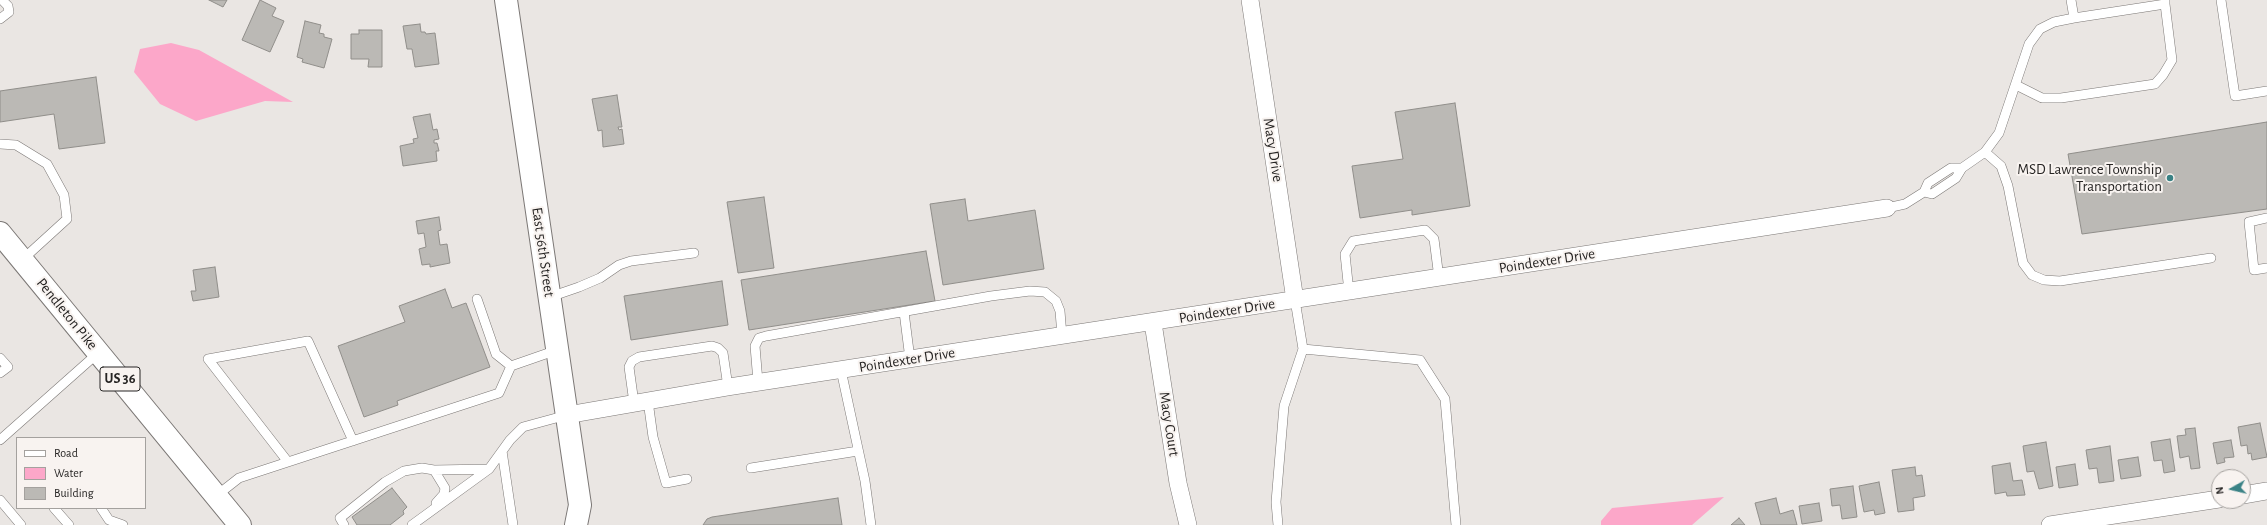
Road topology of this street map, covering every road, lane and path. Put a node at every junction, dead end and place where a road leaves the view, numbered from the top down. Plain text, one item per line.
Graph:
1 (2, 0) edge
2 (506, 0) edge
3 (1250, 0) edge
4 (2071, 0) edge
5 (2221, 0) edge
6 (2165, 2) edge
7 (2074, 18) junction
8 (0, 19) edge
9 (2016, 85) junction
10 (2267, 91) edge
11 (0, 144) edge
12 (1985, 152) junction
13 (1887, 208) joint
14 (2267, 218) edge
15 (0, 233) edge
16 (694, 253) dead end
17 (2211, 258) dead end
18 (22, 260) junction
19 (2267, 268) edge
20 (1438, 278) junction
21 (1349, 292) junction
22 (550, 297) junction
23 (477, 299) dead end
24 (1295, 300) junction
25 (904, 312) junction
26 (1153, 323) junction
27 (1062, 336) junction
28 (1303, 349) junction
29 (557, 350) junction
30 (98, 353) junction
31 (0, 358) edge
32 (910, 359) junction
33 (511, 366) junction
34 (841, 370) junction
35 (0, 373) edge
36 (758, 382) junction
37 (728, 387) junction
38 (641, 402) junction
39 (567, 415) junction
40 (0, 440) edge
41 (353, 441) junction
42 (502, 451) junction
43 (858, 451) junction
44 (288, 462) junction
45 (751, 468) dead end
46 (489, 469) junction
47 (434, 470) junction
48 (687, 479) dead end
49 (2267, 491) edge
50 (2251, 494) edge
51 (216, 496) junction
52 (0, 500) edge
53 (2211, 500) edge
54 (55, 509) edge
55 (102, 509) edge
56 (578, 515) edge
57 (21, 525) edge
58 (69, 525) edge
59 (123, 525) edge
60 (240, 525) edge
61 (344, 525) edge
62 (404, 525) edge
63 (412, 525) edge
64 (513, 525) edge
65 (592, 525) edge
66 (871, 525) edge
67 (1188, 525) edge
68 (1278, 525) edge
69 (1456, 525) edge
70 (2050, 525) edge

1 - 8 lane
2 - 22 main road, East 56th Street
3 - 24 street, Macy Drive
4 - 7 lane
5 - 10 lane
6 - 7 lane
6 - 9 lane
7 - 9 lane
9 - 12 lane
11 - 18 lane
12 - 13 lane
12 - 17 lane
13 - 20 street, Poindexter Drive
14 - 19 lane
15 - 18 main road, Pendleton Pike / US 36
16 - 22 lane
18 - 30 main road, Pendleton Pike / US 36
20 - 21 street, Poindexter Drive
20 - 21 lane
21 - 24 street, Poindexter Drive
22 - 29 main road, East 56th Street
23 - 33 lane
24 - 26 street, Poindexter Drive
24 - 28 lane
25 - 27 lane
25 - 32 lane
25 - 36 lane
26 - 27 street, Poindexter Drive
26 - 67 street, Macy Court
27 - 32 street, Poindexter Drive
28 - 68 lane
28 - 69 lane
29 - 33 lane
29 - 39 main road, East 56th Street
30 - 40 lane
30 - 51 main road, Pendleton Pike / US 36
31 - 35 lane
32 - 34 street, Poindexter Drive
33 - 41 lane
34 - 36 street, Poindexter Drive
34 - 43 lane
36 - 37 street, Poindexter Drive
37 - 38 street, Poindexter Drive
37 - 38 lane
38 - 39 street, Poindexter Drive
38 - 48 lane
39 - 42 lane
39 - 56 main road, East 56th Street
41 - 44 lane
41 - 44 lane
42 - 46 lane
42 - 64 lane
43 - 45 lane
43 - 66 lane
44 - 51 lane
46 - 47 lane
46 - 63 lane
47 - 61 lane
47 - 62 lane
49 - 50 street
51 - 60 main road, Pendleton Pike / US 36
52 - 57 lane
53 - 70 street
54 - 58 lane
55 - 59 lane
56 - 65 main road, East 56th Street

